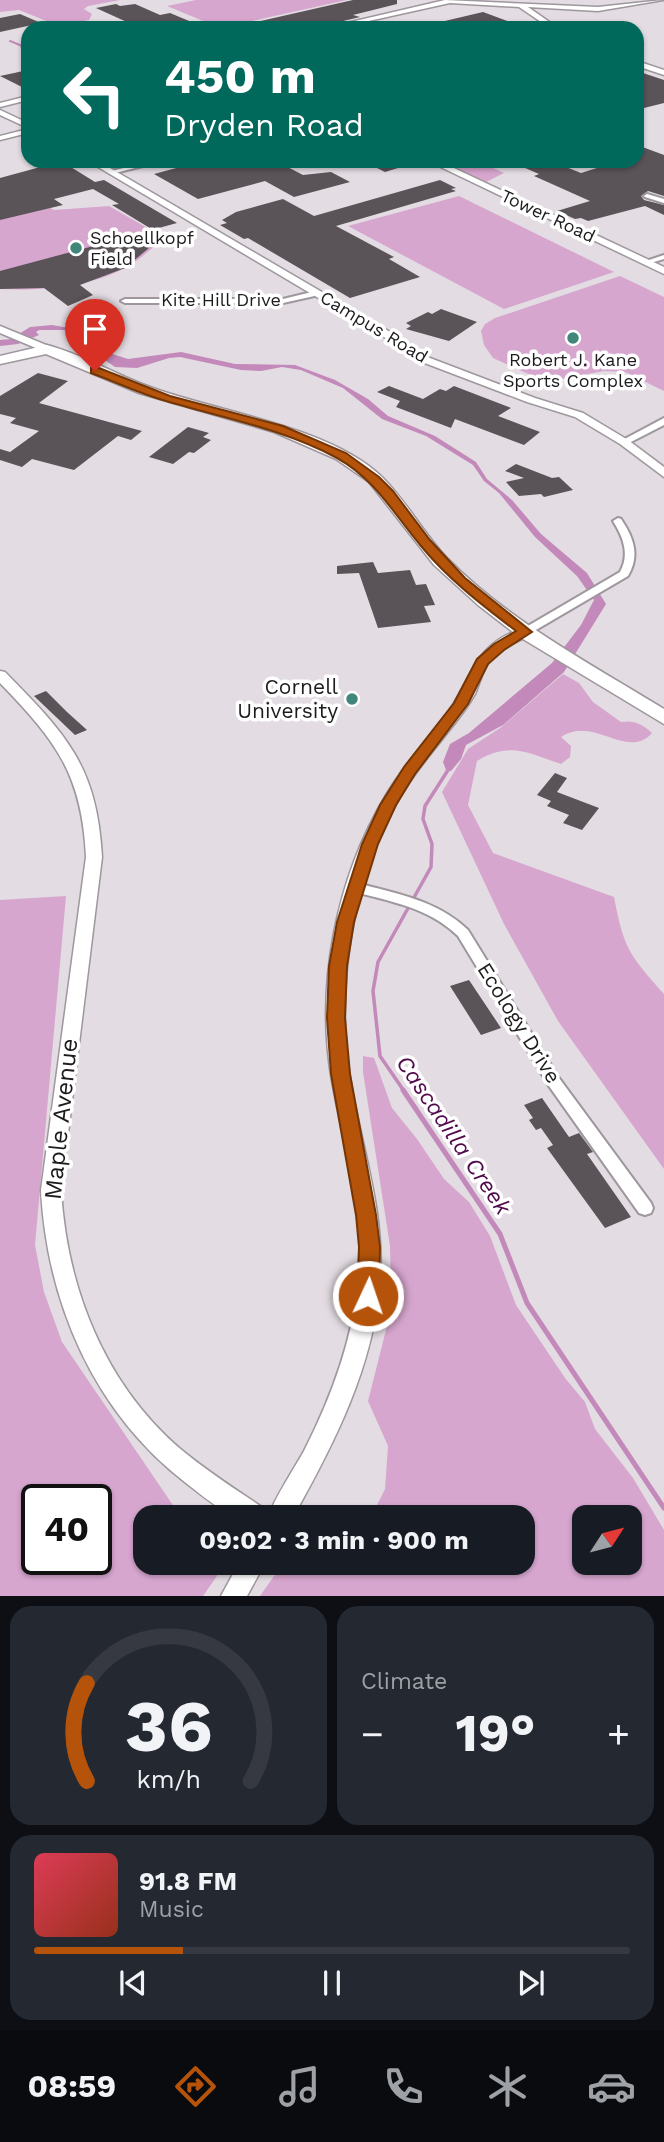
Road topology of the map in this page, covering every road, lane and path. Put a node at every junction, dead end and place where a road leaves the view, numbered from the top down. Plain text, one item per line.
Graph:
1 (503, 0) edge
2 (512, 0) edge
3 (658, 0) edge
4 (491, 2) junction
5 (522, 5) junction
6 (664, 5) edge
7 (359, 21) edge
8 (545, 21) edge
9 (644, 66) edge
10 (664, 73) edge
11 (21, 100) edge
12 (0, 105) edge
13 (0, 112) edge
14 (21, 125) edge
15 (21, 131) edge
16 (0, 138) edge
17 (104, 168) edge
18 (129, 168) edge
19 (447, 168) edge
20 (111, 172) junction
21 (647, 196) dead end
22 (664, 201) edge
23 (664, 257) edge
24 (646, 262) junction
25 (664, 271) edge
26 (316, 293) junction
27 (125, 301) dead end
28 (4, 330) edge
29 (40, 346) junction
30 (0, 361) edge
31 (84, 366) junction
32 (664, 421) edge
33 (624, 442) junction
34 (664, 473) edge
35 (618, 521) dead end
36 (525, 632) junction
37 (0, 675) edge
38 (664, 718) edge
39 (356, 888) junction
40 (425, 907) joint
41 (645, 1208) dead end
42 (240, 1505) edge
43 (287, 1505) edge
44 (246, 1575) edge
45 (233, 1596) edge

1 - 4 street
2 - 5 street
3 - 5 street
3 - 6 street
4 - 5 street
4 - 7 street
5 - 8 street
9 - 10 street
11 - 12 street
13 - 14 street
15 - 16 street
17 - 20 street, Campus Road
18 - 20 street
19 - 24 street, Tower Road
20 - 26 street, Campus Road
21 - 22 street
23 - 24 street
24 - 25 street, Tower Road
26 - 27 street, Kite Hill Drive
26 - 33 street, Campus Road
28 - 29 street
29 - 30 main road
29 - 31 main road
30 - 31 main road
31 - 36 main road
32 - 33 street
33 - 34 street, Campus Road
35 - 36 street
36 - 38 main road
36 - 39 street
37 - 42 street, Maple Avenue
39 - 40 street, Ecology Drive
39 - 43 street
40 - 41 street, Ecology Drive
44 - 45 street

